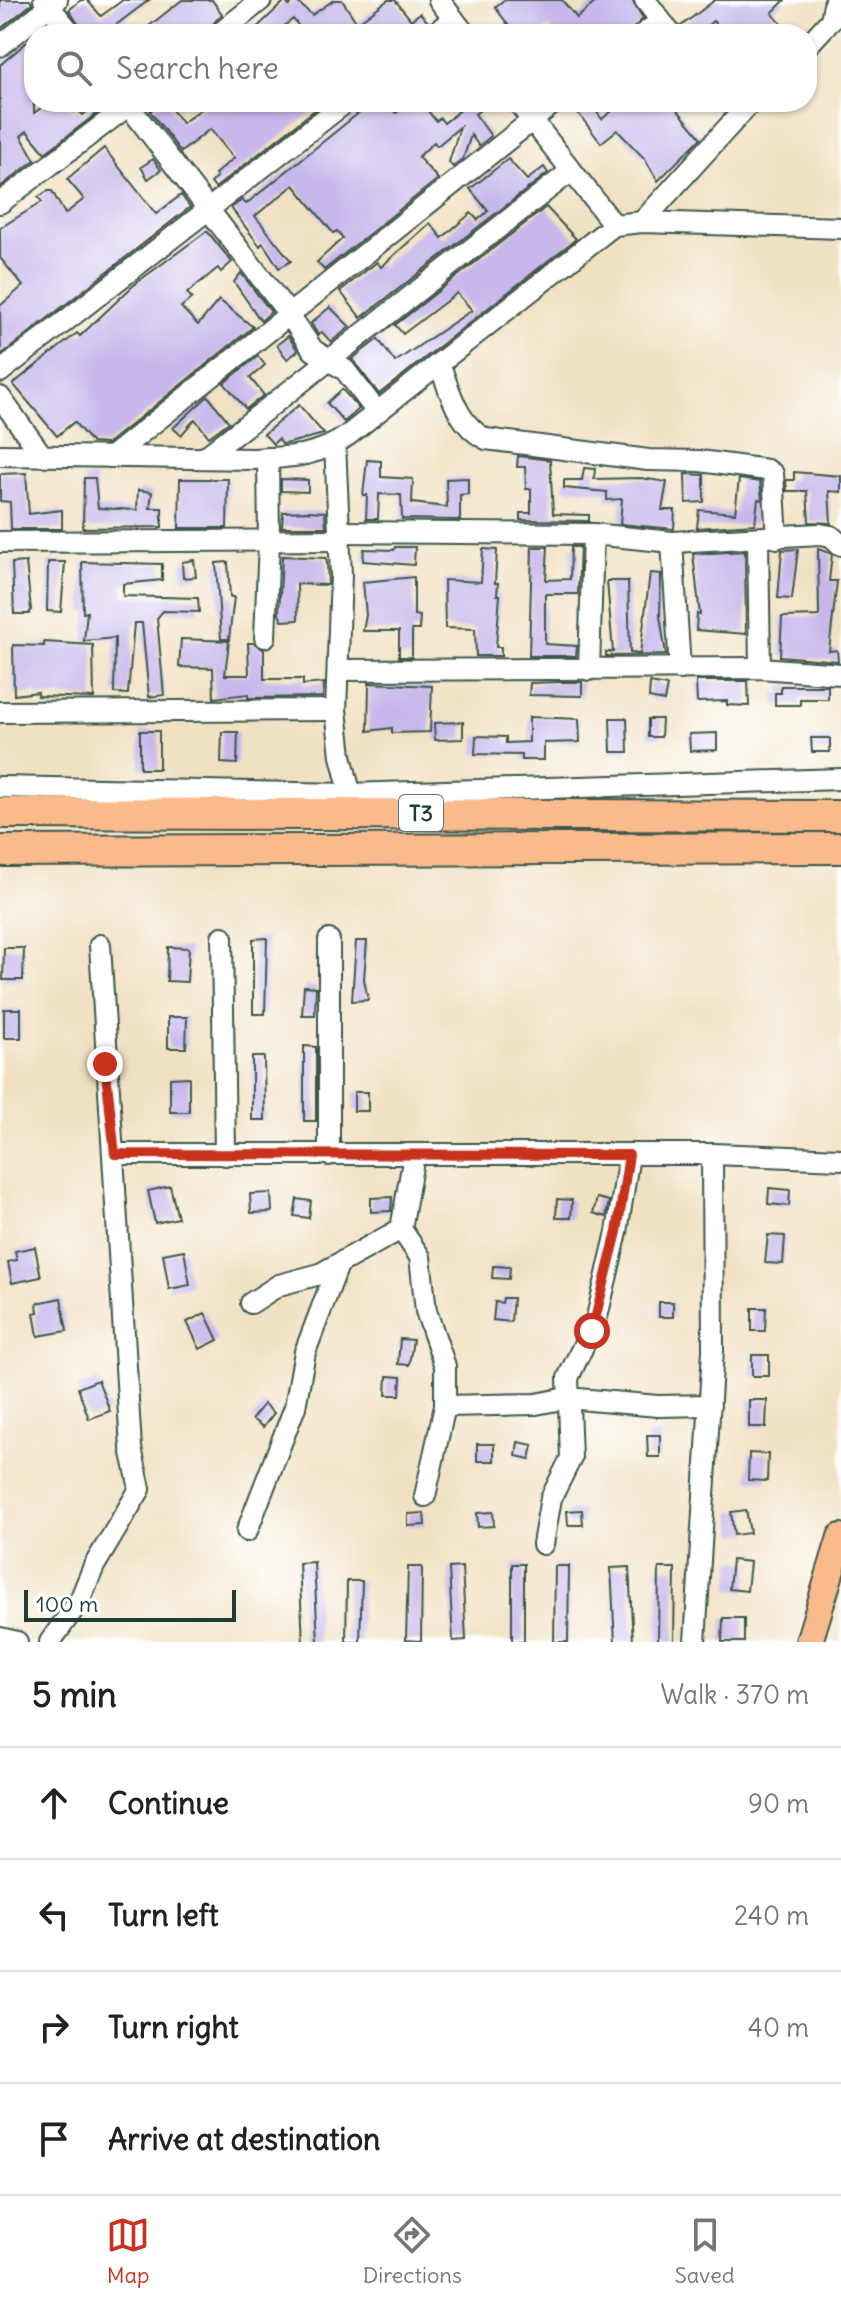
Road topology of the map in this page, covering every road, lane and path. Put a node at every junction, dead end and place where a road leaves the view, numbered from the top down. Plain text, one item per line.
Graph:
1 (261, 0) edge
2 (439, 0) edge
3 (645, 0) edge
4 (50, 2) edge
5 (830, 4) edge
6 (25, 24) edge
7 (65, 24) edge
8 (231, 24) edge
9 (457, 24) edge
10 (664, 24) edge
11 (24, 25) edge
12 (817, 36) edge
13 (0, 46) edge
14 (118, 112) edge
15 (137, 112) edge
16 (333, 112) edge
17 (526, 112) edge
18 (542, 112) edge
19 (733, 112) edge
20 (532, 120) junction
21 (571, 171) junction
22 (0, 203) edge
23 (208, 208) junction
24 (642, 222) junction
25 (614, 225) junction
26 (841, 228) edge
27 (288, 313) junction
28 (326, 360) junction
29 (439, 363) junction
30 (0, 372) edge
31 (0, 397) edge
32 (377, 412) junction
33 (335, 444) junction
34 (41, 454) junction
35 (0, 455) edge
36 (111, 457) junction
37 (204, 458) junction
38 (268, 458) junction
39 (593, 534) junction
40 (340, 536) junction
41 (767, 539) junction
42 (269, 541) junction
43 (0, 542) edge
44 (672, 542) junction
45 (841, 545) edge
46 (265, 637) dead end
47 (760, 668) junction
48 (680, 669) junction
49 (338, 670) junction
50 (589, 670) junction
51 (841, 674) edge
52 (336, 710) junction
53 (0, 712) edge
54 (841, 779) edge
55 (0, 787) edge
56 (352, 803) junction
57 (0, 813) edge
58 (841, 816) edge
59 (841, 848) edge
60 (0, 851) edge
61 (222, 937) dead end
62 (329, 940) dead end
63 (100, 945) dead end
64 (115, 1154) junction
65 (712, 1154) junction
66 (225, 1155) junction
67 (329, 1155) junction
68 (414, 1155) junction
69 (629, 1155) junction
70 (841, 1159) edge
71 (401, 1229) junction
72 (338, 1265) junction
73 (251, 1303) dead end
74 (567, 1398) junction
75 (710, 1405) junction
76 (445, 1406) junction
77 (425, 1496) dead end
78 (247, 1531) dead end
79 (841, 1537) edge
80 (543, 1544) dead end
81 (0, 1638) edge
82 (17, 1642) edge
83 (50, 1642) edge
84 (695, 1642) edge
85 (809, 1642) edge

1 - 8 street
2 - 9 street
3 - 10 street
4 - 6 street
4 - 7 street
5 - 12 street
11 - 13 street
14 - 22 street
15 - 23 street
16 - 23 street
17 - 20 street
18 - 20 street
19 - 24 street
20 - 21 street
20 - 27 street
21 - 25 street
21 - 28 street
23 - 27 street
23 - 30 street
24 - 25 street
24 - 26 street
25 - 29 street
27 - 28 street
27 - 36 street
28 - 32 street
28 - 37 street
29 - 32 street
29 - 41 street
31 - 34 street
32 - 33 street
33 - 38 street
33 - 40 street
34 - 35 street
34 - 36 street
36 - 37 street
37 - 38 street
38 - 42 street
39 - 40 street
39 - 44 street
39 - 50 street
40 - 42 street
40 - 49 street
41 - 44 street
41 - 45 street
41 - 47 street
42 - 43 street
42 - 46 street
44 - 48 street
47 - 48 street
47 - 51 street
48 - 50 street
49 - 50 street
49 - 52 street
52 - 53 street
52 - 56 street
54 - 56 street
55 - 56 street
56 - 57 highway, T3
56 - 58 highway, T3
59 - 60 highway, T3
61 - 66 street
62 - 67 street
63 - 64 street
64 - 66 street
64 - 83 street
65 - 69 street
65 - 70 street
65 - 75 street
66 - 67 street
67 - 68 street
68 - 69 street
68 - 71 street
69 - 74 street
71 - 72 street
71 - 76 street
72 - 73 street
72 - 78 street
74 - 75 street
74 - 76 street
74 - 80 street
75 - 84 street
76 - 77 street
79 - 85 main road
81 - 82 street

